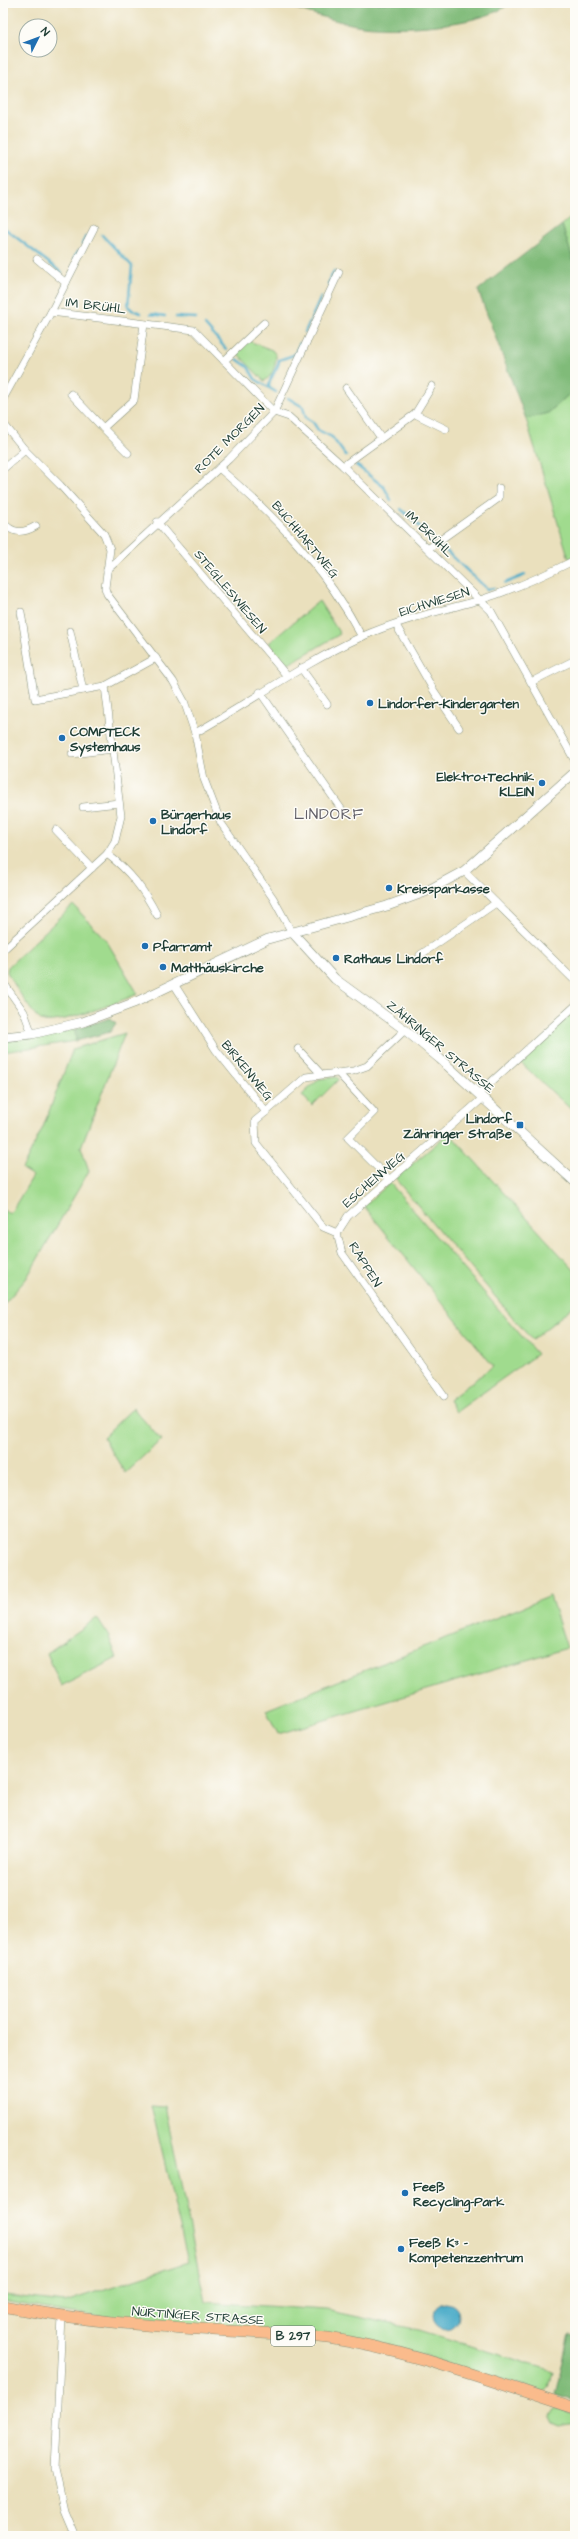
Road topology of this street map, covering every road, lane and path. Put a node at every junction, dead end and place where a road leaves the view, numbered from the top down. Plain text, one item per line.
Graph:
1 (94, 228) dead end
2 (36, 259) dead end
3 (339, 272) dead end
4 (66, 283) junction
5 (51, 312) junction
6 (264, 323) dead end
7 (144, 324) junction
8 (224, 360) junction
9 (432, 386) dead end
10 (346, 388) dead end
11 (70, 394) dead end
12 (3, 399) edge
13 (274, 412) junction
14 (415, 414) junction
15 (3, 424) edge
16 (104, 428) junction
17 (446, 429) dead end
18 (381, 438) junction
19 (24, 450) junction
20 (128, 453) dead end
21 (343, 466) junction
22 (219, 468) junction
23 (3, 469) edge
24 (499, 488) dead end
25 (3, 522) edge
26 (157, 522) junction
27 (36, 526) dead end
28 (428, 548) junction
29 (575, 560) edge
30 (107, 570) junction
31 (481, 599) junction
32 (21, 612) dead end
33 (396, 625) junction
34 (70, 631) dead end
35 (362, 637) junction
36 (156, 658) junction
37 (575, 660) edge
38 (301, 668) junction
39 (287, 676) junction
40 (531, 682) junction
41 (105, 686) junction
42 (83, 690) junction
43 (260, 692) junction
44 (327, 704) dead end
45 (459, 728) dead end
46 (195, 733) junction
47 (113, 749) junction
48 (72, 754) dead end
49 (575, 761) edge
50 (575, 772) edge
51 (119, 802) junction
52 (83, 807) dead end
53 (344, 813) dead end
54 (56, 830) dead end
55 (108, 854) junction
56 (92, 868) junction
57 (464, 870) junction
58 (496, 902) junction
59 (157, 915) dead end
60 (291, 931) junction
61 (3, 950) edge
62 (420, 955) dead end
63 (575, 981) edge
64 (3, 982) edge
65 (174, 984) junction
66 (575, 1006) edge
67 (405, 1030) junction
68 (32, 1034) junction
69 (3, 1037) edge
70 (298, 1049) dead end
71 (338, 1073) junction
72 (321, 1074) junction
73 (481, 1096) junction
74 (266, 1112) junction
75 (390, 1180) junction
76 (575, 1182) edge
77 (337, 1233) junction
78 (444, 1396) dead end
79 (3, 2306) edge
80 (62, 2317) junction
81 (575, 2408) edge
82 (75, 2536) edge

1 - 4 street
2 - 4 street
3 - 13 street, ROTE MORGEN
4 - 5 street
5 - 7 street, IM BRÜHL
5 - 12 street, IM BRÜHL
6 - 8 street
7 - 8 street, IM BRÜHL
7 - 16 street
8 - 13 street, IM BRÜHL
9 - 14 street
10 - 18 street
11 - 16 street
13 - 21 street, IM BRÜHL
13 - 22 street, ROTE MORGEN
14 - 17 street
14 - 18 street
15 - 19 street
16 - 20 street
18 - 21 street
19 - 23 street
19 - 30 street
21 - 28 street, IM BRÜHL
22 - 26 street, ROTE MORGEN
22 - 35 street, BUCHHARTWEG
24 - 28 street
25 - 27 street
26 - 30 street, ROTE MORGEN
26 - 39 street, STEGLESWIESEN
28 - 31 street, IM BRÜHL
29 - 31 street, EICHWIESEN
30 - 36 street
31 - 33 street, EICHWIESEN
31 - 40 street, IM BRÜHL
32 - 42 street
33 - 35 street, EICHWIESEN
33 - 45 street
34 - 42 street
35 - 38 street, EICHWIESEN
36 - 41 street
36 - 46 street
37 - 40 street
38 - 39 street, EICHWIESEN
38 - 44 street
39 - 43 street, EICHWIESEN
40 - 49 street, IM BRÜHL
41 - 42 street
41 - 47 street
43 - 46 street, EICHWIESEN
43 - 53 street
46 - 60 street
47 - 48 street
47 - 51 street
50 - 57 street
51 - 52 street
51 - 55 street
54 - 56 street
55 - 56 street
55 - 59 street
56 - 61 street
57 - 58 street
57 - 60 street
58 - 62 street
58 - 63 street
60 - 65 street
60 - 67 street, ZÄHRINGER STRASSE
64 - 68 street
65 - 68 street
65 - 74 street, BIRKENWEG
66 - 73 street, ESCHENWEG
67 - 71 street, BIRKENWEG
67 - 73 street, ZÄHRINGER STRASSE
68 - 69 street
70 - 72 street
71 - 72 street, BIRKENWEG
71 - 75 street
72 - 74 street, BIRKENWEG
73 - 75 street, ESCHENWEG
73 - 76 street, ZÄHRINGER STRASSE
74 - 77 street, RAPPEN
75 - 77 street, ESCHENWEG
77 - 78 street, RAPPEN
79 - 80 main road, NÜRTINGER STRASSE / B 297
80 - 81 main road, NÜRTINGER STRASSE / B 297
80 - 82 street

